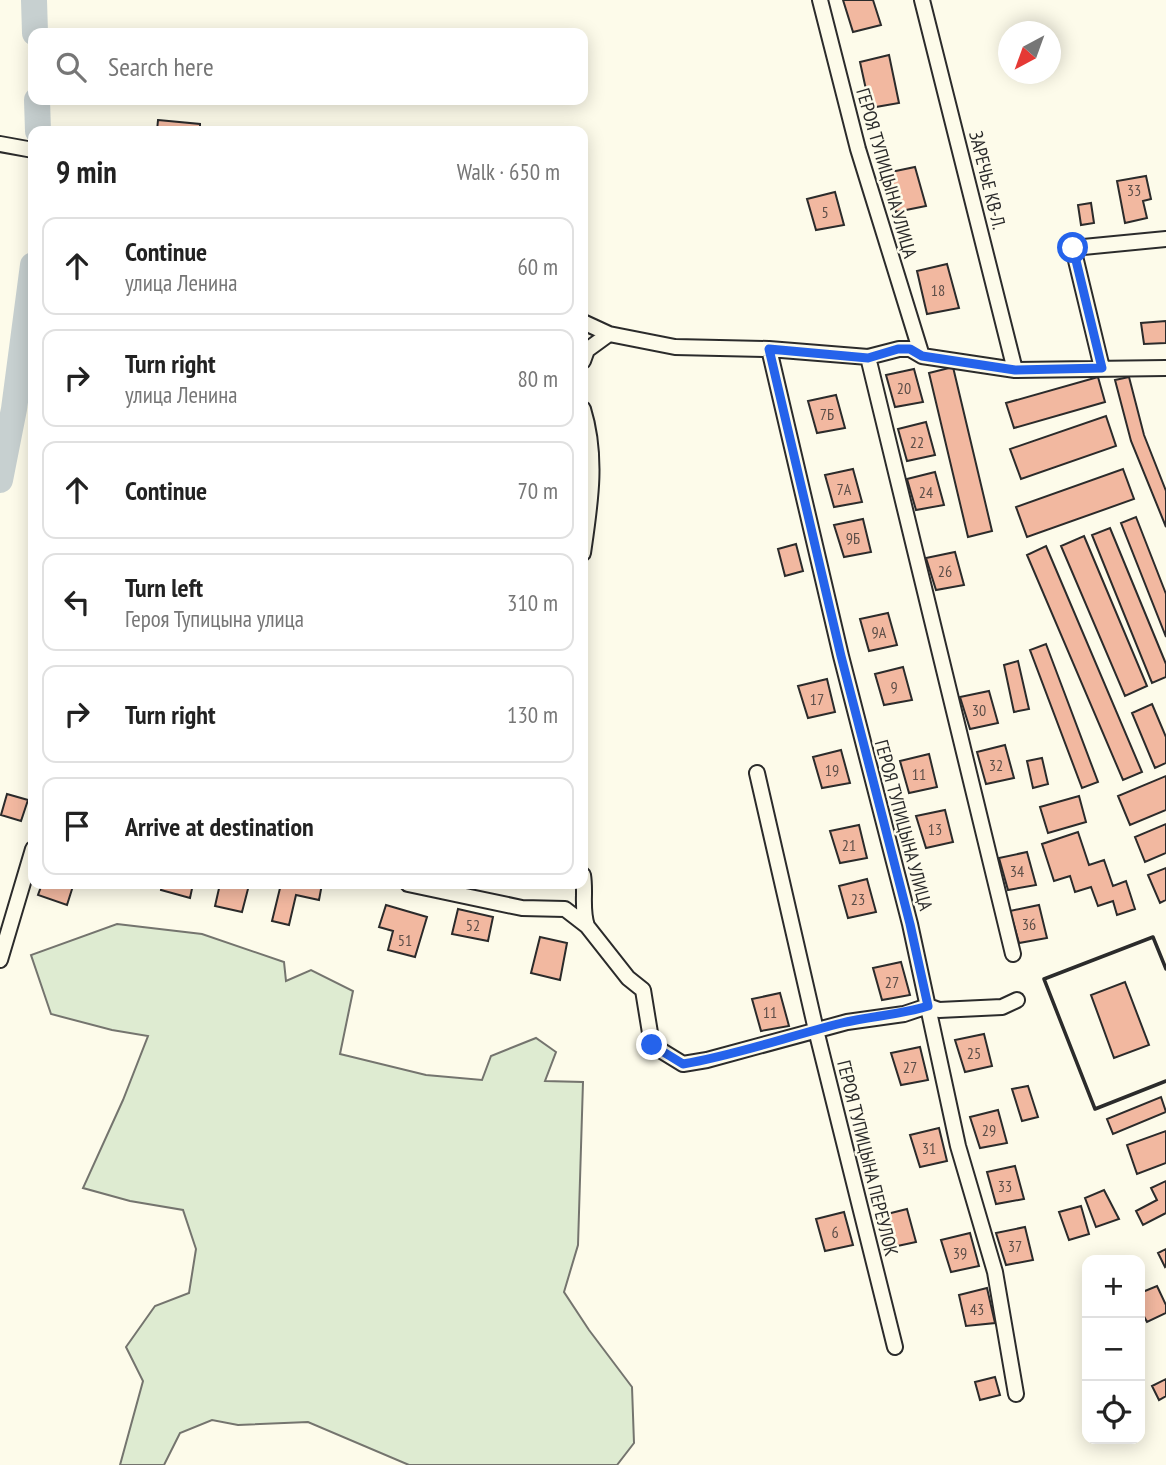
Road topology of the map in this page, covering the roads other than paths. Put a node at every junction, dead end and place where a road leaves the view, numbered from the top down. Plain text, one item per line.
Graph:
1 (820, 0) edge
2 (922, 0) edge
3 (0, 144) edge
4 (28, 149) edge
5 (1166, 239) edge
6 (588, 324) edge
7 (609, 334) junction
8 (588, 349) edge
9 (769, 349) junction
10 (922, 356) junction
11 (868, 358) junction
12 (1102, 368) junction
13 (1166, 368) edge
14 (1015, 370) junction
15 (588, 425) edge
16 (588, 509) edge
17 (757, 773) dead end
18 (28, 866) edge
19 (432, 889) edge
20 (585, 889) edge
21 (587, 926) junction
22 (1013, 954) dead end
23 (0, 960) edge
24 (1017, 1000) dead end
25 (928, 1006) junction
26 (816, 1030) junction
27 (895, 1347) dead end
28 (1016, 1394) dead end

1 - 10 street, ГЕРОЯ ТУПИЦЫНА УЛИЦА
2 - 14 street, ЗАРЕЧЬЕ КВ-Л.
3 - 4 street
5 - 12 street
6 - 7 street
7 - 8 street
7 - 9 street
9 - 11 street
9 - 25 street, ГЕРОЯ ТУПИЦЫНА УЛИЦА
10 - 11 street
10 - 14 street
11 - 22 street
12 - 13 street
12 - 14 street
15 - 16 street
17 - 26 street, ГЕРОЯ ТУПИЦЫНА ПЕРЕУЛОК
18 - 23 street
19 - 21 street
20 - 21 street
21 - 26 street
24 - 25 street
25 - 26 street
25 - 28 street, ГЕРОЯ ТУПИЦЫНА УЛИЦА
26 - 27 street, ГЕРОЯ ТУПИЦЫНА ПЕРЕУЛОК

